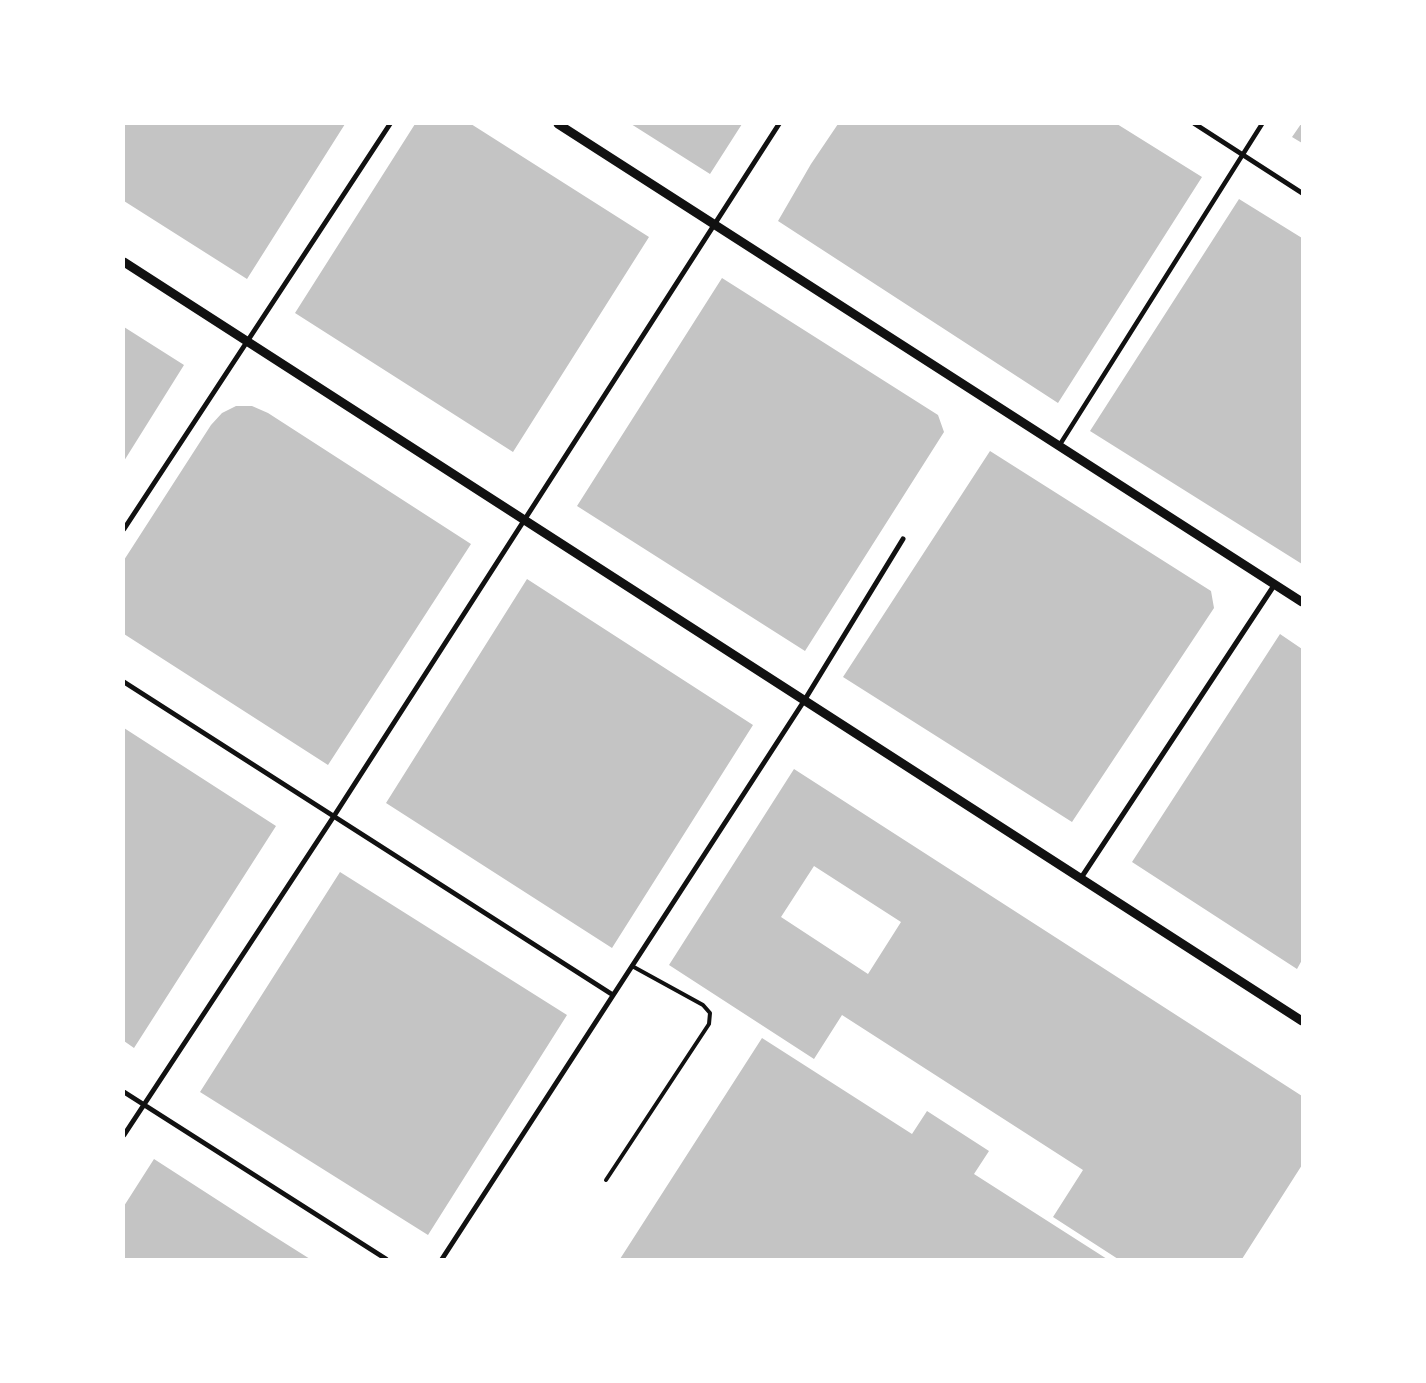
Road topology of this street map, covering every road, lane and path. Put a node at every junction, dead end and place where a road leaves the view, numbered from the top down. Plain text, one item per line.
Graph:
1 (390, 124) edge
2 (558, 124) edge
3 (779, 124) edge
4 (1194, 124) edge
5 (1262, 124) edge
6 (1242, 154) junction
7 (1302, 193) edge
8 (715, 225) junction
9 (124, 262) edge
10 (247, 342) junction
11 (1058, 446) junction
12 (524, 521) junction
13 (124, 528) edge
14 (903, 539) dead end
15 (1274, 584) junction
16 (1302, 602) edge
17 (124, 682) edge
18 (804, 701) junction
19 (334, 816) junction
20 (1081, 878) junction
21 (632, 966) junction
22 (613, 996) junction
23 (1302, 1021) edge
24 (124, 1092) edge
25 (143, 1104) junction
26 (124, 1135) edge
27 (606, 1180) dead end
28 (386, 1259) edge
29 (442, 1259) edge

1 - 10 street
2 - 8 street
3 - 8 street
4 - 6 street
5 - 6 street
6 - 7 street
6 - 11 street
8 - 11 street
8 - 12 street
9 - 10 street
10 - 12 street
10 - 13 street
11 - 15 street
12 - 18 street
12 - 19 street
14 - 18 street
15 - 16 street
15 - 20 street
17 - 19 street
18 - 20 street
18 - 21 street
19 - 22 street
19 - 25 street
20 - 23 street
21 - 22 street
21 - 27 lane
22 - 29 street
24 - 25 street
25 - 26 street
25 - 28 street

